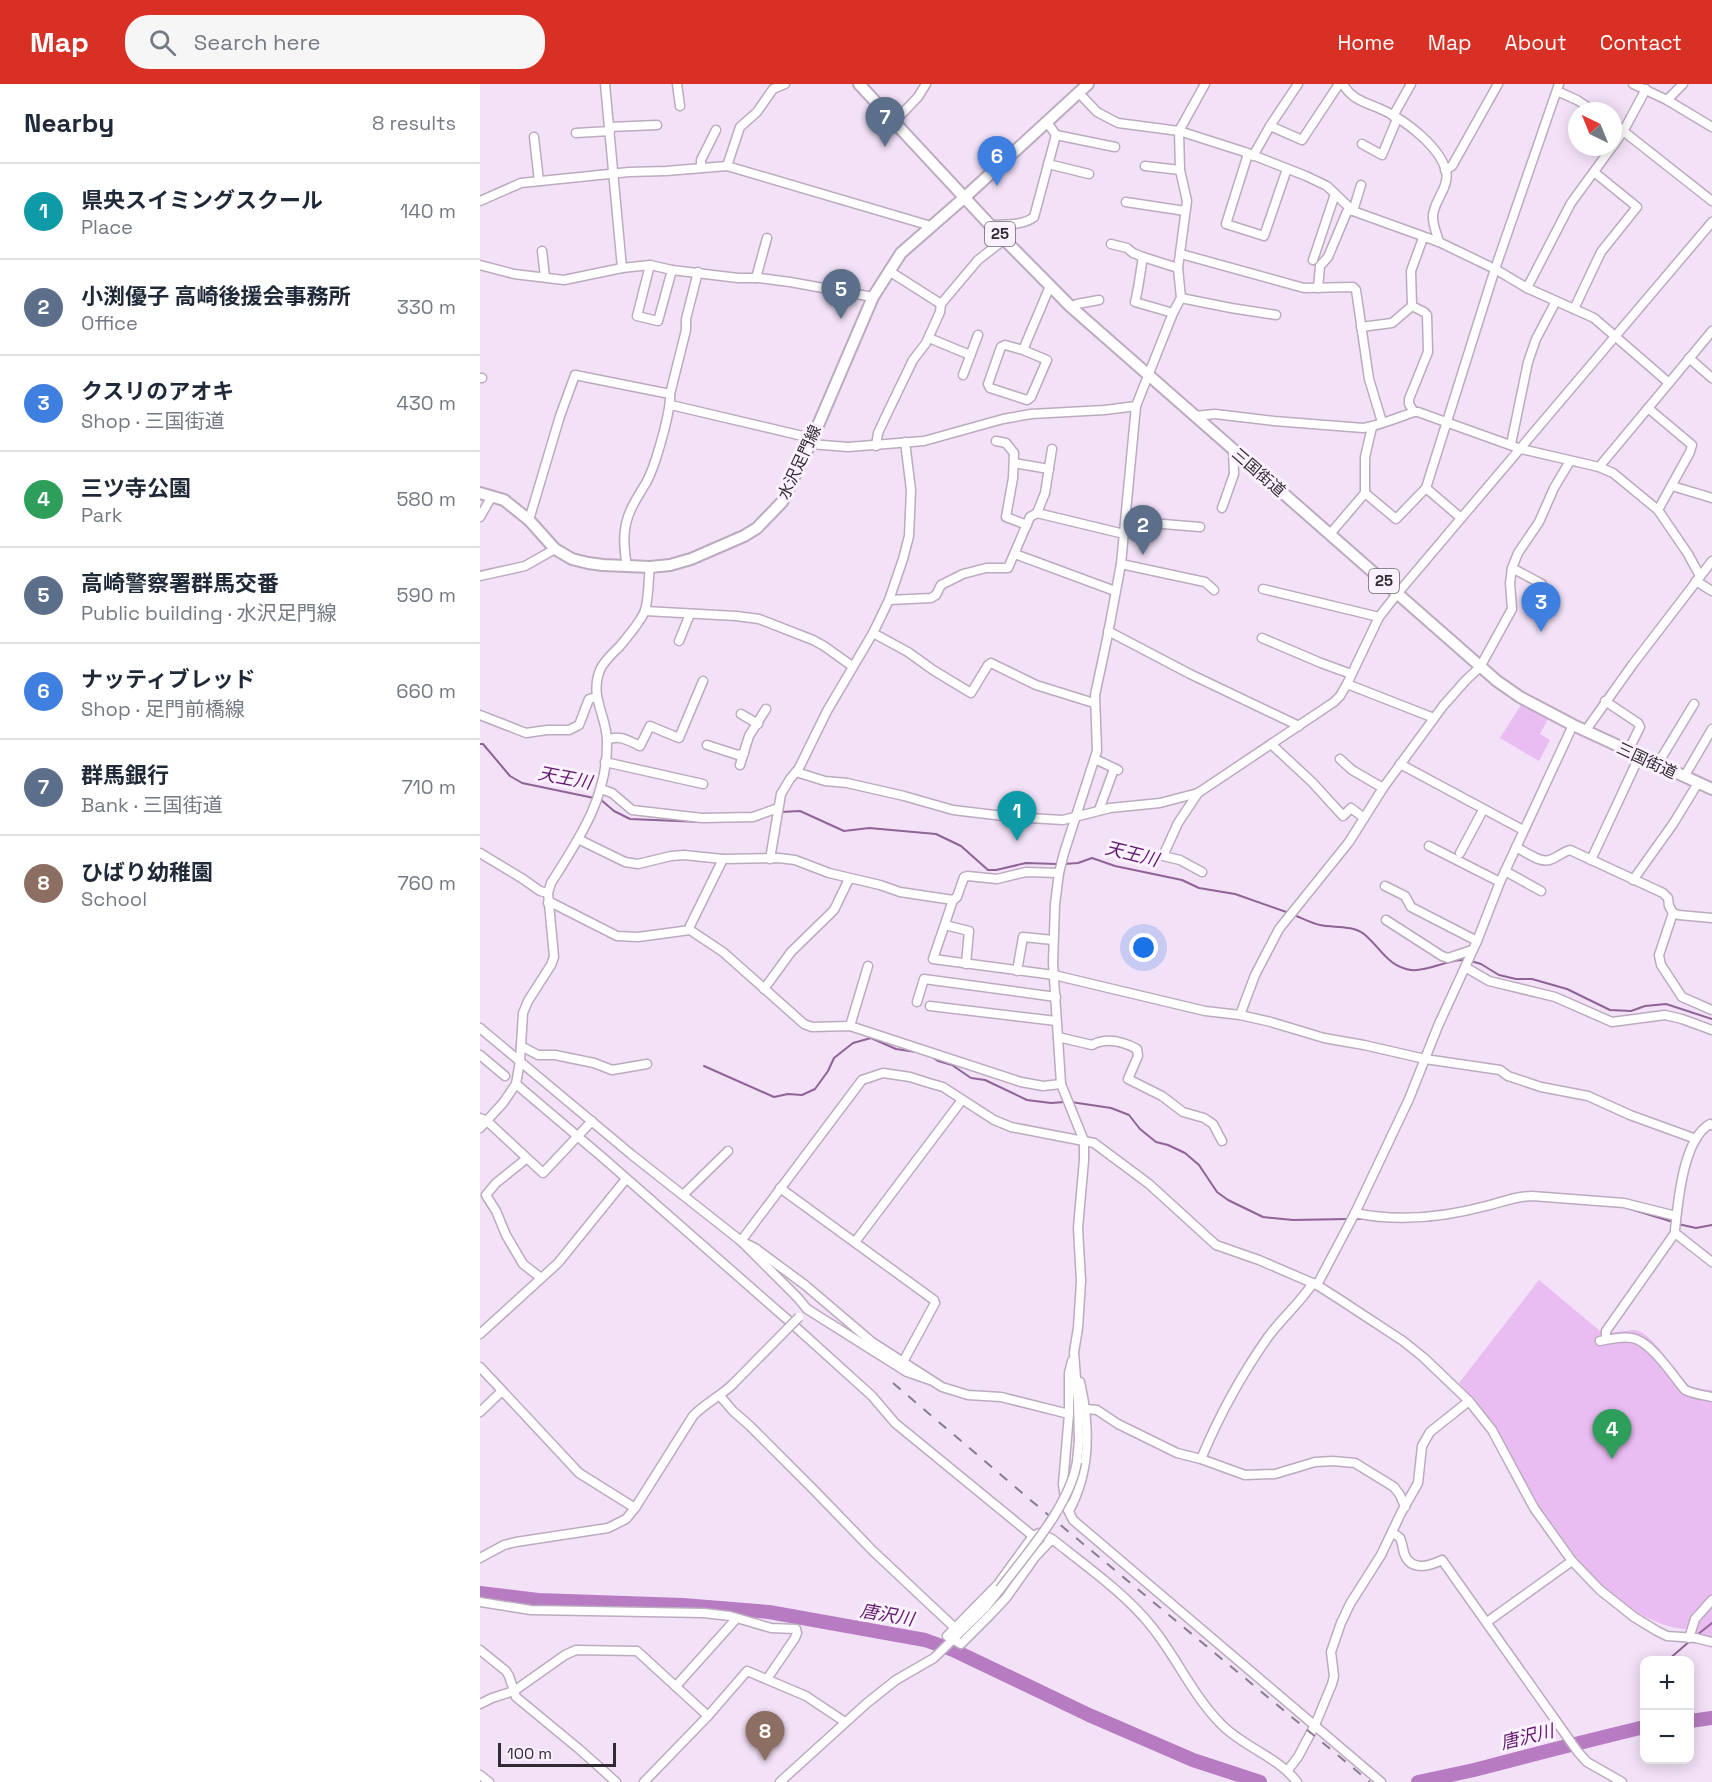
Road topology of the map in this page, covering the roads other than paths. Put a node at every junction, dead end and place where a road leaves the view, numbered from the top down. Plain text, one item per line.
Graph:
1 (605, 84) edge
2 (677, 84) edge
3 (785, 84) edge
4 (859, 84) edge
5 (926, 84) edge
6 (1088, 84) edge
7 (1205, 84) edge
8 (1298, 84) edge
9 (1341, 84) edge
10 (1356, 84) edge
11 (1411, 84) edge
12 (1497, 84) edge
13 (1634, 84) edge
14 (1683, 84) edge
15 (1558, 87) edge
16 (1646, 89) junction
17 (1079, 93) junction
18 (1351, 95) junction
19 (1667, 100) junction
20 (1579, 102) edge
21 (680, 106) dead end
22 (1395, 117) junction
23 (894, 122) junction
24 (1047, 122) junction
25 (657, 125) dead end
26 (1270, 126) junction
27 (1712, 127) edge
28 (610, 129) junction
29 (716, 130) dead end
30 (1624, 130) junction
31 (1179, 131) junction
32 (576, 133) dead end
33 (1622, 133) edge
34 (1056, 135) junction
35 (534, 137) dead end
36 (1362, 144) dead end
37 (1116, 147) dead end
38 (1251, 155) junction
39 (1605, 156) edge
40 (1048, 164) junction
41 (727, 166) junction
42 (1144, 166) dead end
43 (701, 168) junction
44 (1287, 169) junction
45 (1180, 170) junction
46 (1445, 170) junction
47 (1594, 172) junction
48 (614, 173) junction
49 (1089, 174) dead end
50 (539, 181) junction
51 (1360, 185) dead end
52 (1335, 194) junction
53 (965, 197) junction
54 (480, 201) edge
55 (1712, 201) edge
56 (1126, 202) dead end
57 (1351, 209) junction
58 (1185, 211) junction
59 (1712, 222) edge
60 (990, 225) junction
61 (931, 226) junction
62 (767, 238) dead end
63 (1423, 238) junction
64 (1005, 239) junction
65 (1439, 242) junction
66 (1111, 244) dead end
67 (542, 251) dead end
68 (1181, 254) junction
69 (1143, 257) junction
70 (1313, 260) dead end
71 (480, 265) edge
72 (650, 265) junction
73 (622, 268) junction
74 (1179, 268) junction
75 (1495, 269) junction
76 (672, 270) junction
77 (889, 271) junction
78 (698, 272) junction
79 (545, 278) junction
80 (756, 278) junction
81 (1050, 286) junction
82 (1318, 288) junction
83 (1527, 288) junction
84 (873, 297) junction
85 (1181, 298) junction
86 (1099, 300) dead end
87 (1556, 301) junction
88 (941, 304) junction
89 (1412, 306) junction
90 (1071, 307) junction
91 (1574, 309) junction
92 (1173, 314) junction
93 (1276, 315) dead end
94 (1361, 327) junction
95 (1712, 331) edge
96 (978, 335) dead end
97 (1616, 337) junction
98 (929, 338) junction
99 (1023, 350) junction
100 (970, 355) junction
101 (1689, 358) junction
102 (963, 375) dead end
103 (1150, 376) junction
104 (1712, 378) edge
105 (1669, 383) junction
106 (670, 394) junction
107 (671, 405) junction
108 (1136, 406) junction
109 (1648, 408) junction
110 (1414, 411) junction
111 (1195, 416) junction
112 (1382, 422) junction
113 (1446, 422) junction
114 (1372, 427) junction
115 (810, 441) junction
116 (996, 441) dead end
117 (905, 442) junction
118 (1511, 444) junction
119 (876, 446) junction
120 (1052, 448) dead end
121 (1233, 449) junction
122 (1521, 449) junction
123 (1570, 461) junction
124 (1014, 463) junction
125 (1599, 467) junction
126 (1049, 469) junction
127 (1672, 486) junction
128 (1426, 488) junction
129 (480, 493) edge
130 (1365, 493) junction
131 (492, 496) junction
132 (1712, 498) edge
133 (1222, 508) dead end
134 (1658, 510) junction
135 (1037, 513) junction
136 (480, 517) edge
137 (1461, 518) junction
138 (529, 520) junction
139 (1126, 521) junction
140 (1027, 525) junction
141 (1200, 527) dead end
142 (1124, 534) junction
143 (1330, 534) junction
144 (555, 549) junction
145 (1015, 554) junction
146 (1712, 561) edge
147 (1121, 564) junction
148 (627, 567) junction
149 (650, 567) junction
150 (1512, 568) junction
151 (480, 576) edge
152 (1698, 579) junction
153 (1542, 584) dead end
154 (1263, 589) dead end
155 (1214, 590) dead end
156 (1115, 591) junction
157 (1712, 591) edge
158 (1397, 594) junction
159 (889, 600) junction
160 (645, 610) junction
161 (690, 614) junction
162 (1379, 617) junction
163 (1108, 631) junction
164 (873, 633) junction
165 (1262, 638) dead end
166 (679, 641) dead end
167 (852, 666) junction
168 (1480, 667) junction
169 (1351, 674) junction
170 (703, 681) dead end
171 (1347, 684) junction
172 (596, 697) junction
173 (1605, 701) junction
174 (1094, 703) junction
175 (1694, 704) dead end
176 (766, 709) dead end
177 (741, 714) dead end
178 (480, 715) edge
179 (1434, 718) junction
180 (758, 724) junction
181 (1573, 725) junction
182 (1299, 726) junction
183 (1712, 729) edge
184 (1586, 730) junction
185 (608, 740) junction
186 (1271, 744) junction
187 (706, 745) dead end
188 (1628, 751) junction
189 (744, 753) junction
190 (1639, 757) junction
191 (1095, 759) junction
192 (1340, 759) dead end
193 (605, 762) junction
194 (1400, 764) junction
195 (740, 765) dead end
196 (1657, 765) junction
197 (796, 772) junction
198 (1684, 777) junction
199 (1698, 783) junction
200 (703, 784) dead end
201 (1383, 788) junction
202 (601, 789) junction
203 (1712, 789) edge
204 (1198, 793) junction
205 (778, 808) junction
206 (1099, 810) junction
207 (1483, 810) junction
208 (1075, 816) junction
209 (1364, 818) junction
210 (1523, 830) junction
211 (578, 840) junction
212 (1429, 846) dead end
213 (1516, 847) junction
214 (480, 853) edge
215 (1460, 853) dead end
216 (723, 859) junction
217 (770, 859) junction
218 (1591, 860) junction
219 (1505, 871) junction
220 (1202, 872) dead end
221 (1059, 873) junction
222 (849, 879) junction
223 (1633, 880) junction
224 (1500, 882) junction
225 (1386, 886) dead end
226 (1541, 891) dead end
227 (548, 893) junction
228 (953, 900) junction
229 (548, 903) junction
230 (1673, 913) junction
231 (1712, 918) edge
232 (1386, 920) dead end
233 (945, 925) junction
234 (690, 930) junction
235 (1053, 940) junction
236 (1477, 941) junction
237 (1472, 950) junction
238 (966, 964) junction
239 (868, 966) dead end
240 (1465, 967) junction
241 (1017, 971) junction
242 (1054, 975) junction
243 (764, 988) junction
244 (1056, 997) junction
245 (917, 1002) dead end
246 (930, 1006) dead end
247 (1712, 1010) edge
248 (1240, 1015) junction
249 (1056, 1021) junction
250 (850, 1026) junction
251 (480, 1028) edge
252 (1712, 1030) edge
253 (1058, 1037) junction
254 (521, 1046) junction
255 (480, 1055) edge
256 (1425, 1059) junction
257 (520, 1061) junction
258 (647, 1064) dead end
259 (505, 1076) dead end
260 (516, 1084) junction
261 (1061, 1084) junction
262 (962, 1100) junction
263 (592, 1121) junction
264 (482, 1122) edge
265 (1712, 1125) edge
266 (579, 1137) junction
267 (1696, 1139) junction
268 (1084, 1141) junction
269 (1222, 1141) dead end
270 (728, 1151) dead end
271 (526, 1159) junction
272 (626, 1179) junction
273 (780, 1188) junction
274 (683, 1195) junction
275 (1355, 1213) junction
276 (1677, 1216) junction
277 (1676, 1233) junction
278 (741, 1241) junction
279 (855, 1242) junction
280 (1712, 1262) edge
281 (541, 1278) junction
282 (1315, 1284) junction
283 (807, 1309) junction
284 (480, 1334) edge
285 (1074, 1352) junction
286 (903, 1362) junction
287 (480, 1367) edge
288 (930, 1380) junction
289 (502, 1391) junction
290 (720, 1396) junction
291 (1712, 1397) edge
292 (1469, 1401) junction
293 (1086, 1409) junction
294 (480, 1412) edge
295 (1069, 1414) junction
296 (1201, 1459) junction
297 (1065, 1471) junction
298 (1083, 1475) junction
299 (1405, 1507) junction
300 (635, 1508) junction
301 (1069, 1511) junction
302 (1392, 1532) junction
303 (1033, 1536) junction
304 (1052, 1539) junction
305 (480, 1558) edge
306 (1572, 1561) junction
307 (1712, 1600) edge
308 (480, 1602) edge
309 (736, 1619) junction
310 (1486, 1622) junction
311 (955, 1628) junction
312 (1689, 1638) junction
313 (951, 1641) junction
314 (1712, 1642) edge
315 (480, 1650) edge
316 (768, 1679) junction
317 (676, 1686) junction
318 (514, 1691) junction
319 (480, 1704) edge
320 (708, 1716) junction
321 (845, 1722) junction
322 (1315, 1725) junction
323 (1288, 1770) junction
324 (616, 1782) edge
325 (644, 1782) edge
326 (780, 1782) edge
327 (1297, 1782) edge
328 (1381, 1782) edge
329 (1622, 1782) edge

1 - 28 street
2 - 21 street
3 - 41 street
4 - 23 main road, 三国街道 / 25
5 - 23 street
6 - 17 main road, 水沢足門線
7 - 31 street
8 - 26 street
9 - 18 street
9 - 26 street
10 - 18 street
11 - 22 street
12 - 46 street
13 - 16 street
14 - 19 street
15 - 20 street
15 - 75 street
16 - 19 street
16 - 30 street
17 - 24 main road, 水沢足門線
17 - 31 street
18 - 22 street
19 - 27 street
22 - 36 street
22 - 46 street
23 - 53 main road, 三国街道 / 25
24 - 34 street
24 - 53 main road, 水沢足門線
25 - 28 street
26 - 38 street
28 - 32 street
28 - 48 street
29 - 43 street
30 - 33 street
30 - 55 street
31 - 38 street
31 - 45 street
34 - 37 street
34 - 40 street
35 - 50 street
38 - 44 street
38 - 44 street
39 - 47 street
40 - 49 street
40 - 60 street
41 - 43 street
41 - 61 street
42 - 45 street
43 - 48 street
44 - 52 street
45 - 58 street
46 - 65 street
47 - 83 street
47 - 91 street
48 - 50 street
48 - 73 street
50 - 54 street
51 - 57 street
52 - 57 street
52 - 70 street
53 - 60 main road, 三国街道 / 25
53 - 61 main road, 水沢足門線
56 - 58 street
57 - 63 street
57 - 82 street
58 - 68 street
59 - 97 street
60 - 64 main road, 三国街道 / 25
61 - 77 main road, 水沢足門線
62 - 80 street
63 - 65 street
63 - 89 street
64 - 81 main road, 三国街道 / 25
64 - 88 street
65 - 75 street
66 - 69 street
67 - 79 street
68 - 74 street
68 - 82 street
69 - 74 street
69 - 92 street
71 - 79 street
72 - 73 street
72 - 76 street
72 - 76 street
73 - 79 street
74 - 85 street
75 - 83 street
75 - 113 street
76 - 78 street
77 - 84 main road, 水沢足門線
77 - 88 street
78 - 80 street
78 - 106 street
80 - 84 street
81 - 90 main road, 三国街道 / 25
81 - 99 street
82 - 94 street
83 - 87 street
84 - 115 main road, 水沢足門線
85 - 92 street
85 - 93 street
86 - 90 street
87 - 91 street
87 - 118 street
88 - 98 street
89 - 94 street
89 - 110 street
90 - 103 main road, 三国街道 / 25
91 - 97 street
92 - 103 street
94 - 112 street
95 - 101 street
96 - 100 street
97 - 105 street
97 - 122 street
98 - 100 street
98 - 119 street
99 - 99 street
100 - 102 street
101 - 104 street
101 - 105 street
103 - 108 street
103 - 111 main road, 三国街道 / 25
105 - 109 street
106 - 107 street
106 - 138 street
107 - 115 street
107 - 148 street
108 - 117 street
108 - 139 street
109 - 125 street
109 - 127 street
110 - 112 street
110 - 113 street
111 - 114 street
111 - 121 main road, 三国街道 / 25
112 - 114 street
113 - 118 street
113 - 128 street
114 - 130 street
115 - 119 street
115 - 149 main road, 水沢足門線
116 - 124 street
117 - 119 street
117 - 159 street
118 - 122 street
120 - 126 street
121 - 133 street
121 - 143 main road, 三国街道 / 25
122 - 123 street
122 - 137 street
123 - 125 street
123 - 150 street
124 - 126 street
124 - 140 street
125 - 134 street
126 - 135 street
127 - 132 street
127 - 134 street
128 - 130 street
128 - 137 street
129 - 131 main road, 水沢足門線
130 - 143 street
131 - 136 street
131 - 138 main road, 水沢足門線
134 - 152 street
135 - 140 street
135 - 142 street
137 - 158 street
138 - 144 main road, 水沢足門線
139 - 141 street
139 - 142 street
140 - 145 street
142 - 147 street
143 - 158 main road, 三国街道 / 25
144 - 148 main road, 水沢足門線
144 - 151 street
145 - 156 street
145 - 159 street
146 - 152 street
147 - 155 street
147 - 156 street
148 - 149 main road, 水沢足門線
149 - 160 street
150 - 153 street
150 - 168 street
152 - 157 street
152 - 173 street
154 - 162 street
156 - 163 street
158 - 162 street
158 - 168 main road, 三国街道 / 25
159 - 164 street
160 - 161 street
160 - 172 street
161 - 166 street
161 - 167 street
162 - 169 street
163 - 174 street
163 - 182 street
164 - 167 street
164 - 174 street
165 - 169 street
167 - 197 street
168 - 179 street
168 - 181 main road, 三国街道 / 25
169 - 171 street
170 - 185 street
171 - 179 street
171 - 182 street
172 - 178 street
172 - 185 street
173 - 184 street
173 - 188 street
174 - 191 street
175 - 196 street
176 - 180 street
177 - 180 street
179 - 194 street
180 - 189 street
181 - 184 main road, 三国街道 / 25
181 - 210 street
182 - 186 street
183 - 198 street
184 - 188 main road, 三国街道 / 25
185 - 193 street
186 - 204 street
186 - 209 street
187 - 189 street
188 - 190 main road, 三国街道 / 25
189 - 195 street
190 - 196 main road, 三国街道 / 25
190 - 218 street
191 - 206 street
191 - 208 street
192 - 201 street
193 - 200 street
193 - 202 street
194 - 201 street
194 - 207 street
196 - 198 main road, 三国街道 / 25
197 - 205 street
197 - 208 street
198 - 199 main road, 三国街道 / 25
199 - 203 main road, 三国街道 / 25
199 - 223 street
201 - 209 street
202 - 205 street
202 - 211 street
204 - 206 street
204 - 220 street
205 - 217 street
206 - 208 street
207 - 210 street
207 - 215 street
208 - 221 street
209 - 248 street
210 - 213 street
211 - 216 street
211 - 227 street
212 - 224 street
213 - 218 street
213 - 219 street
214 - 227 street
216 - 217 street
216 - 234 street
217 - 222 street
218 - 223 street
219 - 224 street
219 - 226 street
221 - 228 street
221 - 235 street
222 - 228 street
222 - 243 street
223 - 230 street
224 - 236 street
225 - 236 street
227 - 229 street
228 - 233 street
229 - 234 street
229 - 254 street
230 - 231 street
230 - 247 street
232 - 237 street
233 - 238 street
233 - 238 street
234 - 243 street
235 - 241 street
235 - 242 street
236 - 237 street
237 - 240 street
238 - 241 street
239 - 250 street
240 - 252 street
240 - 256 street
241 - 242 street
242 - 244 street
242 - 248 street
243 - 250 street
244 - 245 street
244 - 249 street
246 - 249 street
248 - 256 street
249 - 253 street
250 - 261 street
251 - 257 street
253 - 261 street
253 - 269 street
254 - 257 street
254 - 258 street
255 - 259 street
256 - 267 street
256 - 275 street
257 - 260 street
257 - 263 street
260 - 264 street
260 - 266 street
261 - 268 street
262 - 268 street
262 - 273 street
262 - 279 street
263 - 266 street
263 - 274 street
264 - 271 street
265 - 267 street
266 - 271 street
266 - 272 street
267 - 276 street
268 - 282 street
268 - 285 street
270 - 274 street
271 - 281 street
272 - 281 street
272 - 303 street
273 - 278 street
273 - 279 street
274 - 278 street
275 - 276 street
275 - 282 street
276 - 277 street
277 - 280 street
277 - 291 street
278 - 283 street
278 - 286 street
279 - 286 street
281 - 284 street
282 - 292 street
282 - 296 street
283 - 288 street
283 - 290 street, bridge
285 - 293 street
285 - 295 street
285 - 313 street, bridge
286 - 288 street
287 - 289 street
288 - 295 street
289 - 294 street
289 - 300 street
290 - 300 street
290 - 311 street
292 - 299 street
292 - 306 street
293 - 296 street
293 - 298 street
295 - 297 street
296 - 299 street
297 - 298 street
297 - 301 street
298 - 301 street
299 - 302 street
300 - 305 street
301 - 322 street
302 - 310 street
302 - 322 street
303 - 304 street
303 - 311 street
304 - 313 street
304 - 323 street
306 - 310 street
306 - 312 street
307 - 312 street
308 - 309 street
309 - 316 street
309 - 317 street
310 - 329 street
311 - 313 street
312 - 314 street
313 - 321 street
315 - 318 street
316 - 320 street
316 - 321 street
317 - 318 street
317 - 320 street
318 - 319 street
318 - 324 street
320 - 325 street
321 - 326 street
322 - 323 street
322 - 328 street
323 - 327 street

